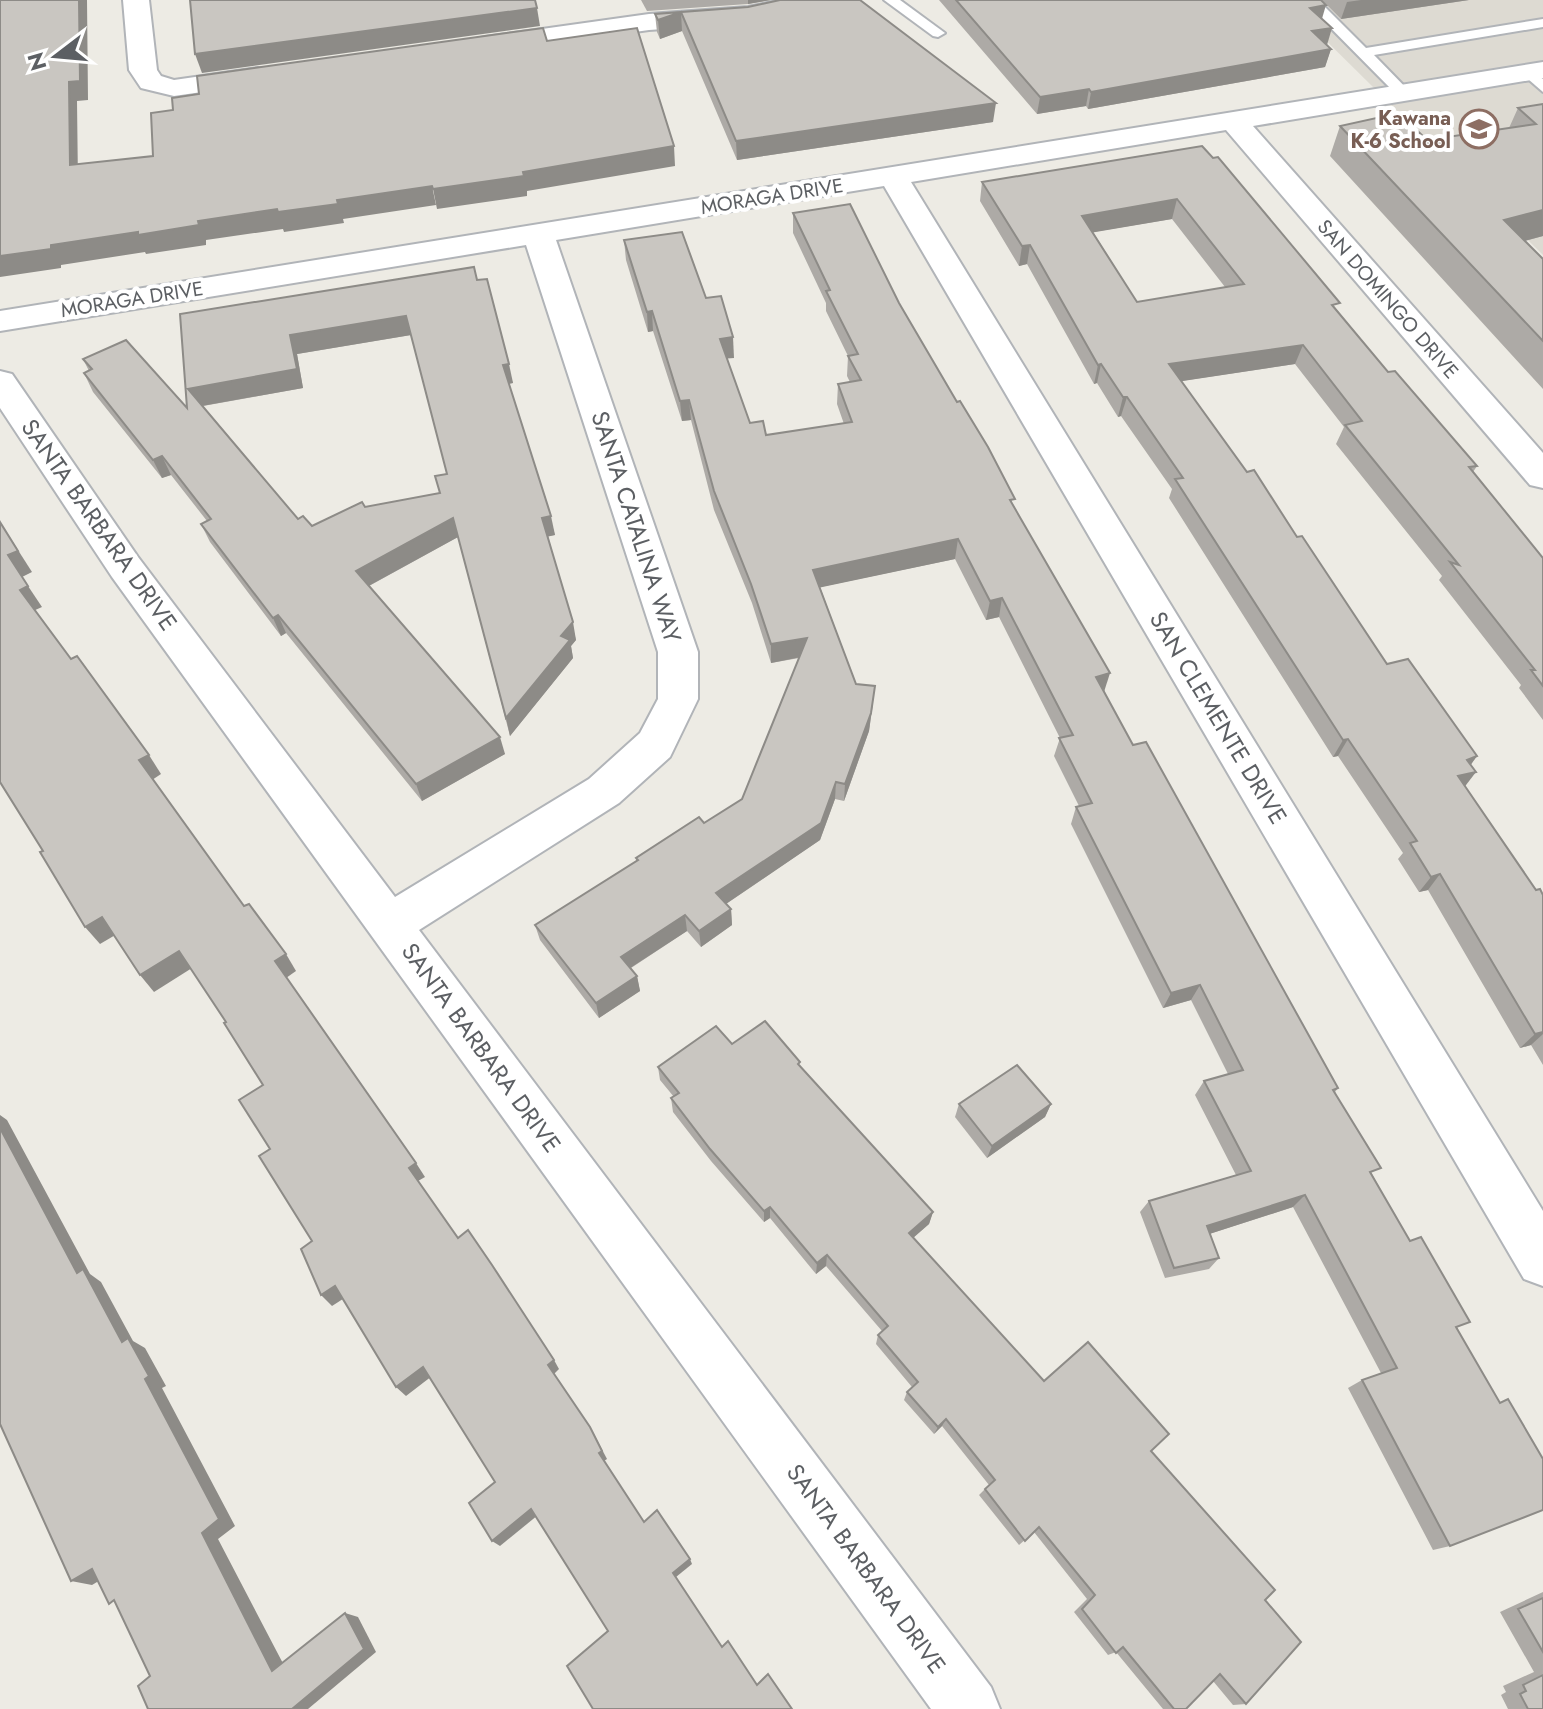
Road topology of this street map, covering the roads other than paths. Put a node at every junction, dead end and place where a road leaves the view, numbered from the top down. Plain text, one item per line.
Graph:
1 (136, 0) edge
2 (819, 0) edge
3 (891, 0) edge
4 (1310, 0) edge
5 (1543, 23) edge
6 (938, 33) dead end
7 (453, 49) edge
8 (1362, 53) junction
9 (283, 73) edge
10 (1538, 77) edge
11 (1403, 93) junction
12 (1234, 122) junction
13 (893, 177) junction
14 (538, 233) junction
15 (0, 321) edge
16 (0, 382) edge
17 (1543, 476) edge
18 (390, 924) junction
19 (1543, 1260) edge
20 (969, 1709) edge

1 - 9 street
2 - 7 street
3 - 6 lane
4 - 8 lane
5 - 8 lane
8 - 11 lane
10 - 11 street, MORAGA DRIVE
11 - 12 street, MORAGA DRIVE
12 - 13 street, MORAGA DRIVE
12 - 17 street, SAN DOMINGO DRIVE
13 - 14 street, MORAGA DRIVE
13 - 19 street, SAN CLEMENTE DRIVE
14 - 15 street, MORAGA DRIVE
14 - 18 street, SANTA CATALINA WAY
16 - 18 street, SANTA BARBARA DRIVE
18 - 20 street, SANTA BARBARA DRIVE

